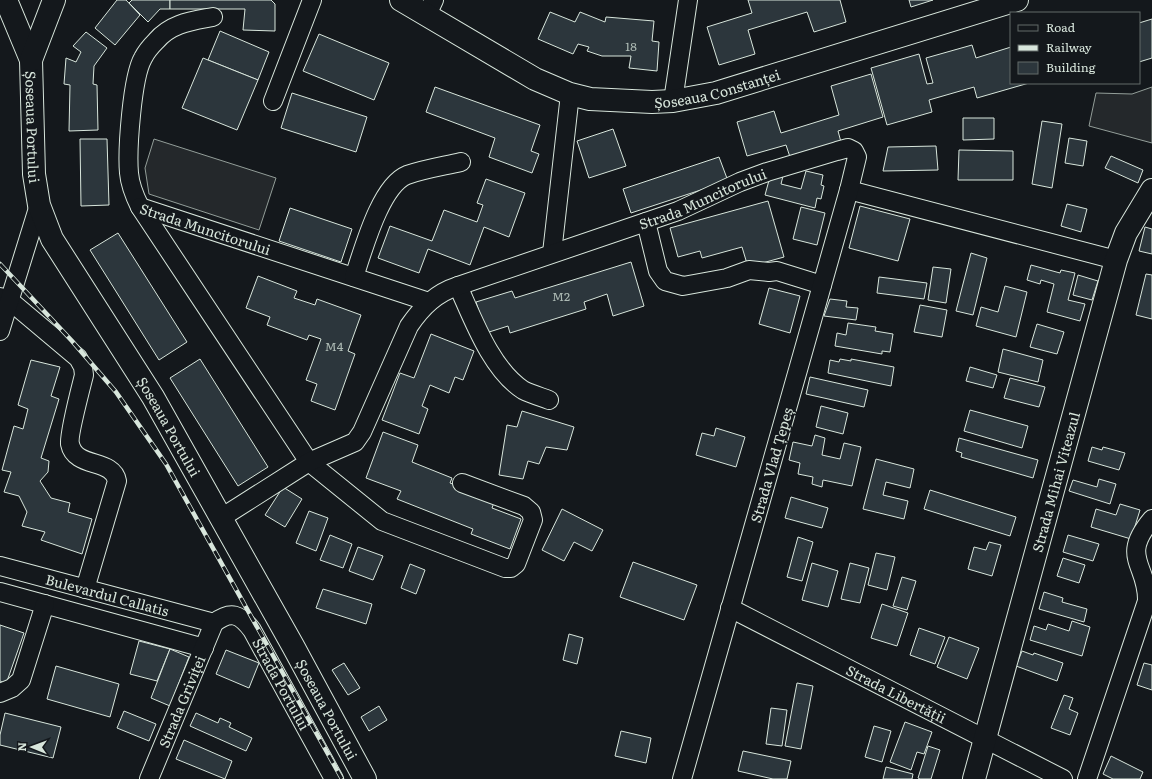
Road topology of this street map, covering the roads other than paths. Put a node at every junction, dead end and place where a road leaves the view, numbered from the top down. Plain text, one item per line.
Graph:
1 (6, 0) edge
2 (54, 0) edge
3 (312, 0) edge
4 (401, 0) edge
5 (688, 0) edge
6 (1016, 0) edge
7 (430, 8) edge
8 (213, 17) dead end
9 (30, 60) junction
10 (570, 94) junction
11 (274, 101) dead end
12 (673, 101) junction
13 (854, 151) joint
14 (461, 162) dead end
15 (849, 190) junction
16 (1152, 190) edge
17 (39, 205) junction
18 (140, 207) junction
19 (646, 222) junction
20 (552, 253) junction
21 (1116, 260) junction
22 (354, 277) junction
23 (822, 285) junction
24 (458, 286) junction
25 (5, 299) edge
26 (429, 302) junction
27 (0, 331) edge
28 (549, 400) dead end
29 (309, 462) junction
30 (462, 482) dead end
31 (221, 518) junction
32 (1152, 519) edge
33 (0, 566) edge
34 (85, 589) junction
35 (0, 592) edge
36 (45, 604) junction
37 (730, 608) junction
38 (214, 623) junction
39 (204, 648) junction
40 (0, 693) edge
41 (984, 738) junction
42 (148, 779) edge
43 (334, 779) edge
44 (365, 779) edge
45 (682, 779) edge
46 (974, 779) edge
47 (1063, 779) edge
48 (1087, 779) edge

1 - 9 main road, Șoseaua Portului
2 - 9 main road, Șoseaua Portului
3 - 11 street
4 - 7 main road, Șoseaua Constanței
5 - 12 street
6 - 12 main road, Șoseaua Constanței
7 - 10 main road, Șoseaua Constanței
8 - 18 street, Strada Muncitorului
9 - 17 main road, Șoseaua Portului
10 - 12 main road, Șoseaua Constanței
10 - 20 street
13 - 15 street, Strada Vlad Țepeș
13 - 19 street, Strada Muncitorului
14 - 22 street
15 - 21 street
15 - 23 street, Strada Vlad Țepeș
16 - 21 main road, Strada Mihai Viteazul
17 - 25 street
17 - 31 main road, Șoseaua Portului
18 - 22 street, Strada Muncitorului
18 - 29 street
19 - 20 street, Strada Muncitorului
19 - 23 street
20 - 24 street, Strada Muncitorului
21 - 41 main road, Strada Mihai Viteazul
22 - 26 street, Strada Muncitorului
23 - 37 street, Strada Vlad Țepeș
24 - 26 street, Strada Muncitorului
24 - 28 street
25 - 27 street
25 - 34 street
26 - 29 street, Strada Muncitorului
29 - 30 street
29 - 31 street, Strada Muncitorului
31 - 44 main road, Șoseaua Portului
32 - 48 street
33 - 34 street, Bulevardul Callatis
34 - 38 street, Bulevardul Callatis
35 - 36 street, Bulevardul Callatis
36 - 39 street, Bulevardul Callatis
36 - 40 street
37 - 41 street, Strada Libertății
37 - 45 street, Strada Vlad Țepeș
38 - 39 street, Strada Griviței
38 - 43 street, Strada Portului
39 - 42 street, Strada Griviței
41 - 46 main road, Strada Mihai Viteazul
41 - 47 street, Strada Libertății

